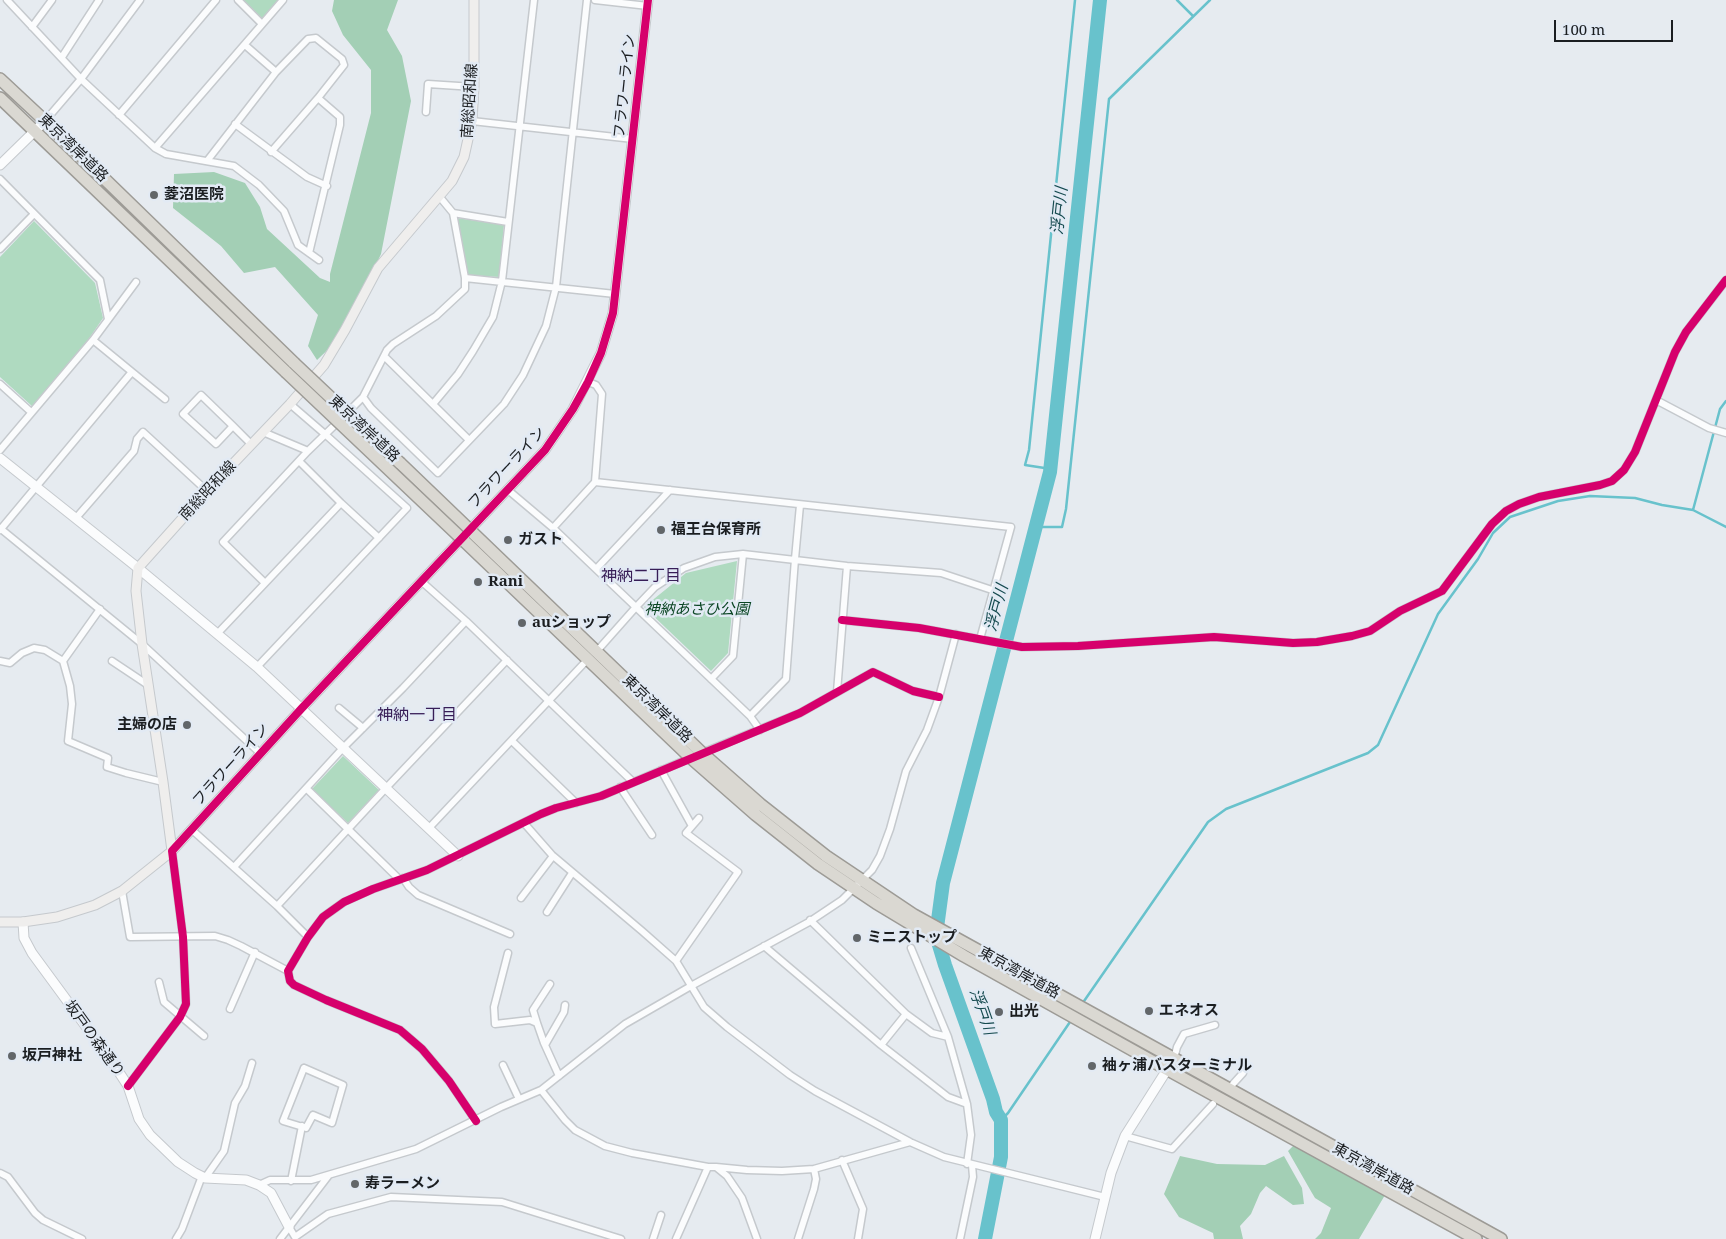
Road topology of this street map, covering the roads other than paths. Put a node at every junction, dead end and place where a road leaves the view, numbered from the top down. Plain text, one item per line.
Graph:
1 (7, 0) edge
2 (52, 0) edge
3 (99, 0) edge
4 (140, 0) edge
5 (216, 0) edge
6 (238, 0) edge
7 (283, 0) edge
8 (474, 0) edge
9 (534, 0) edge
10 (588, 0) edge
11 (595, 0) edge
12 (648, 3) edge
13 (262, 24) junction
14 (32, 26) junction
15 (245, 45) junction
16 (62, 57) junction
17 (276, 72) junction
18 (0, 79) edge
19 (81, 79) junction
20 (474, 87) junction
21 (0, 98) edge
22 (318, 98) junction
23 (426, 112) dead end
24 (119, 115) junction
25 (46, 121) junction
26 (472, 121) junction
27 (235, 124) junction
28 (520, 127) junction
29 (34, 131) junction
30 (574, 133) junction
31 (633, 139) junction
32 (155, 148) junction
33 (271, 152) junction
34 (207, 161) junction
35 (0, 165) edge
36 (0, 179) edge
37 (327, 186) junction
38 (439, 196) junction
39 (452, 213) junction
40 (34, 214) junction
41 (508, 222) junction
42 (0, 249) edge
43 (309, 253) junction
44 (319, 260) dead end
45 (465, 278) junction
46 (1726, 280) edge
47 (502, 281) junction
48 (136, 282) dead end
49 (556, 287) junction
50 (615, 294) junction
51 (108, 319) junction
52 (93, 340) junction
53 (384, 356) junction
54 (131, 373) junction
55 (588, 382) junction
56 (0, 384) edge
57 (363, 397) junction
58 (165, 399) dead end
59 (1656, 400) junction
60 (290, 404) junction
61 (432, 404) junction
62 (31, 412) junction
63 (233, 426) junction
64 (263, 432) junction
65 (1723, 432) edge
66 (326, 435) junction
67 (469, 440) junction
68 (251, 444) junction
69 (0, 450) edge
70 (308, 451) junction
71 (0, 458) edge
72 (299, 461) junction
73 (596, 482) junction
74 (36, 486) junction
75 (508, 490) junction
76 (670, 490) junction
77 (207, 491) junction
78 (341, 503) junction
79 (800, 504) junction
80 (76, 518) junction
81 (470, 528) junction
82 (553, 528) junction
83 (0, 530) edge
84 (379, 538) junction
85 (461, 538) junction
86 (743, 554) junction
87 (794, 559) junction
88 (847, 566) junction
89 (138, 568) junction
90 (596, 569) junction
91 (421, 581) junction
92 (264, 582) junction
93 (994, 591) junction
94 (636, 607) junction
95 (100, 609) junction
96 (842, 620) junction
97 (466, 621) junction
98 (217, 634) junction
99 (956, 634) junction
100 (983, 640) junction
101 (142, 644) junction
102 (597, 651) junction
103 (588, 659) junction
104 (64, 660) junction
105 (507, 660) junction
106 (0, 661) edge
107 (112, 661) dead end
108 (257, 667) junction
109 (711, 679) junction
110 (148, 685) junction
111 (837, 692) junction
112 (939, 697) junction
113 (550, 701) junction
114 (302, 708) junction
115 (339, 708) dead end
116 (750, 716) junction
117 (363, 728) junction
118 (760, 730) junction
119 (512, 741) junction
120 (343, 748) junction
121 (260, 753) junction
122 (702, 753) junction
123 (691, 758) junction
124 (661, 770) junction
125 (163, 782) junction
126 (633, 782) junction
127 (620, 787) junction
128 (386, 788) junction
129 (307, 789) junction
130 (576, 803) junction
131 (699, 818) dead end
132 (524, 823) junction
133 (692, 826) junction
134 (429, 828) junction
135 (191, 829) junction
136 (348, 830) junction
137 (652, 835) dead end
138 (172, 851) junction
139 (458, 856) junction
140 (553, 856) junction
141 (234, 866) junction
142 (572, 873) junction
143 (401, 878) junction
144 (858, 885) junction
145 (122, 891) junction
146 (521, 898) dead end
147 (278, 906) junction
148 (547, 912) dead end
149 (810, 920) junction
150 (0, 922) edge
151 (23, 922) junction
152 (510, 934) dead end
153 (183, 937) junction
154 (308, 937) junction
155 (764, 946) junction
156 (911, 948) dead end
157 (255, 952) junction
158 (508, 954) dead end
159 (676, 961) junction
160 (288, 971) junction
161 (159, 982) dead end
162 (550, 984) dead end
163 (691, 986) junction
164 (565, 1005) dead end
165 (230, 1009) dead end
166 (906, 1014) junction
167 (180, 1017) junction
168 (537, 1023) junction
169 (1215, 1024) dead end
170 (204, 1036) dead end
171 (948, 1037) junction
172 (545, 1045) junction
173 (880, 1045) junction
174 (1174, 1059) junction
175 (252, 1063) dead end
176 (503, 1065) dead end
177 (1168, 1070) junction
178 (1243, 1073) dead end
179 (559, 1076) junction
180 (1233, 1084) dead end
181 (128, 1086) junction
182 (540, 1090) junction
183 (519, 1100) junction
184 (967, 1104) junction
185 (1213, 1104) dead end
186 (476, 1121) junction
187 (302, 1126) junction
188 (1125, 1136) junction
189 (910, 1142) junction
190 (842, 1160) junction
191 (970, 1165) junction
192 (708, 1167) junction
193 (716, 1167) junction
194 (814, 1169) junction
195 (0, 1173) edge
196 (329, 1175) junction
197 (204, 1177) junction
198 (291, 1181) junction
199 (259, 1185) junction
200 (1105, 1197) junction
201 (660, 1215) dead end
202 (289, 1227) junction
203 (597, 1232) junction
204 (82, 1239) edge
205 (176, 1239) edge
206 (280, 1239) edge
207 (596, 1239) edge
208 (621, 1239) edge
209 (653, 1239) edge
210 (676, 1239) edge
211 (757, 1239) edge
212 (798, 1239) edge
213 (858, 1239) edge
214 (960, 1239) edge
215 (1095, 1239) edge
216 (1476, 1239) edge
217 (1501, 1239) edge

1 - 14 street
2 - 14 street
3 - 16 street
4 - 19 street
5 - 24 street
6 - 13 street
7 - 13 street
8 - 20 main road, 南総昭和線
9 - 28 street
10 - 30 street
11 - 12 street
12 - 31 street, フラワーライン
13 - 15 street
14 - 16 street
15 - 17 street
15 - 32 street
16 - 19 street
17 - 22 street
17 - 27 street
18 - 25 highway, 東京湾岸道路
19 - 24 street
19 - 25 street
20 - 23 street
20 - 26 main road, 南総昭和線
21 - 29 highway, 東京湾岸道路
22 - 33 street
22 - 37 street
24 - 32 street
25 - 29 street
25 - 81 highway, 東京湾岸道路, bridge
26 - 28 street
26 - 38 main road, 南総昭和線
27 - 33 street
27 - 34 street
28 - 30 street
28 - 41 street
29 - 35 street
29 - 85 highway, 東京湾岸道路, bridge
30 - 31 street
30 - 49 street
31 - 50 street, フラワーライン
32 - 34 street
33 - 37 street
34 - 43 street
36 - 40 street
37 - 43 street
38 - 39 street
38 - 60 main road, 南総昭和線
39 - 41 street
39 - 45 street
40 - 42 street
40 - 51 street
41 - 47 street
43 - 44 street
45 - 47 street
45 - 53 street
46 - 59 street
47 - 49 street
47 - 61 street
48 - 51 street
49 - 50 street
49 - 67 street
50 - 55 street, フラワーライン
51 - 52 street
52 - 54 street
52 - 62 street
53 - 57 street
53 - 61 street
54 - 58 street
54 - 74 street
55 - 73 street
55 - 75 street, フラワーライン
56 - 62 street
57 - 66 street
57 - 67 street
59 - 65 street
59 - 100 street
60 - 64 main road, 南総昭和線
60 - 66 street
61 - 67 street
62 - 69 street
63 - 63 street
63 - 68 street
64 - 68 main road, 南総昭和線
64 - 70 street
66 - 70 street
66 - 84 street
68 - 77 main road, 南総昭和線
70 - 72 street
71 - 74 street
72 - 78 street
72 - 92 street
73 - 76 street
73 - 82 street
74 - 80 street
74 - 83 street
75 - 81 street, フラワーライン
75 - 82 street
76 - 79 street
76 - 90 street
77 - 80 street
77 - 89 main road, 南総昭和線
78 - 84 street
78 - 92 street
79 - 87 street
79 - 93 street
80 - 89 street
81 - 85 street, フラワーライン
81 - 102 highway, 東京湾岸道路
82 - 90 street
83 - 95 street
84 - 108 street
85 - 91 street, フラワーライン
85 - 103 highway, 東京湾岸道路
86 - 87 street
86 - 94 street
86 - 109 street
87 - 88 street
87 - 116 street
88 - 93 street
88 - 96 street
89 - 98 street
89 - 101 main road
90 - 94 street
91 - 97 street
91 - 114 street, フラワーライン
92 - 98 street
93 - 100 street
94 - 102 street
94 - 109 street
95 - 101 street
95 - 104 street
96 - 99 street
96 - 111 street
97 - 105 street
97 - 117 street
98 - 108 street
99 - 100 street
99 - 112 street
101 - 110 main road
101 - 121 street
102 - 122 highway, 東京湾岸道路
103 - 113 street
103 - 123 highway, 東京湾岸道路
104 - 106 street
104 - 125 street
105 - 113 street
105 - 128 street
107 - 110 street
108 - 114 street
109 - 116 street
110 - 125 main road
111 - 112 street
111 - 118 street
112 - 144 street
113 - 119 street
113 - 126 street
114 - 120 street
114 - 121 street, フラワーライン
115 - 117 street
116 - 118 street
117 - 120 street
118 - 122 street
119 - 130 street
119 - 134 street
120 - 128 street
120 - 129 street
121 - 135 street, フラワーライン
122 - 123 street
122 - 144 highway, 東京湾岸道路
123 - 124 street
123 - 144 highway, 東京湾岸道路
124 - 126 street
124 - 133 street
125 - 138 main road
126 - 127 street
127 - 130 street
127 - 137 street
128 - 134 street
128 - 136 street
129 - 136 street
129 - 141 street
130 - 132 street
131 - 133 street
132 - 139 street
132 - 140 street
133 - 159 street
134 - 139 street
135 - 138 street, フラワーライン
135 - 141 street
136 - 143 street
136 - 147 street
138 - 145 main road
138 - 153 street
139 - 143 street
140 - 142 street
140 - 146 street
141 - 147 street
142 - 148 street
142 - 159 street
143 - 152 street
143 - 154 street
144 - 149 street
144 - 174 highway, 東京湾岸道路
144 - 177 highway, 東京湾岸道路
145 - 151 main road
145 - 153 street
147 - 154 street
149 - 155 street
149 - 166 street
150 - 151 main road
151 - 181 street, 坂戸の森通り
153 - 157 street
153 - 167 street
154 - 160 street
155 - 163 street
155 - 173 street
156 - 171 street
157 - 160 street
157 - 165 street
158 - 168 street
159 - 163 street
160 - 186 street
161 - 167 street
162 - 168 street
163 - 179 street
163 - 189 street
164 - 172 street
166 - 171 street
166 - 173 street
167 - 170 street
167 - 181 street
168 - 172 street
169 - 174 street
171 - 184 street
172 - 179 street
173 - 184 street
174 - 177 street
174 - 217 highway, 東京湾岸道路
175 - 197 street
176 - 183 street
177 - 188 street
177 - 216 highway, 東京湾岸道路
178 - 180 street
179 - 182 street
181 - 197 street, 坂戸の森通り
182 - 183 street
182 - 192 street
183 - 186 street
184 - 191 street
185 - 188 street
186 - 196 street
187 - 187 street
187 - 198 street
188 - 200 street
189 - 190 street
189 - 191 street
190 - 194 street
190 - 213 street
191 - 200 street
191 - 214 street
192 - 193 street
192 - 210 street
193 - 194 street
193 - 211 street
194 - 212 street
195 - 204 street
196 - 198 street
196 - 202 street
197 - 199 street, 坂戸の森通り
197 - 205 street
198 - 199 street
199 - 202 street
200 - 215 street
201 - 209 street
202 - 203 street
202 - 206 street
203 - 207 street
203 - 208 street

